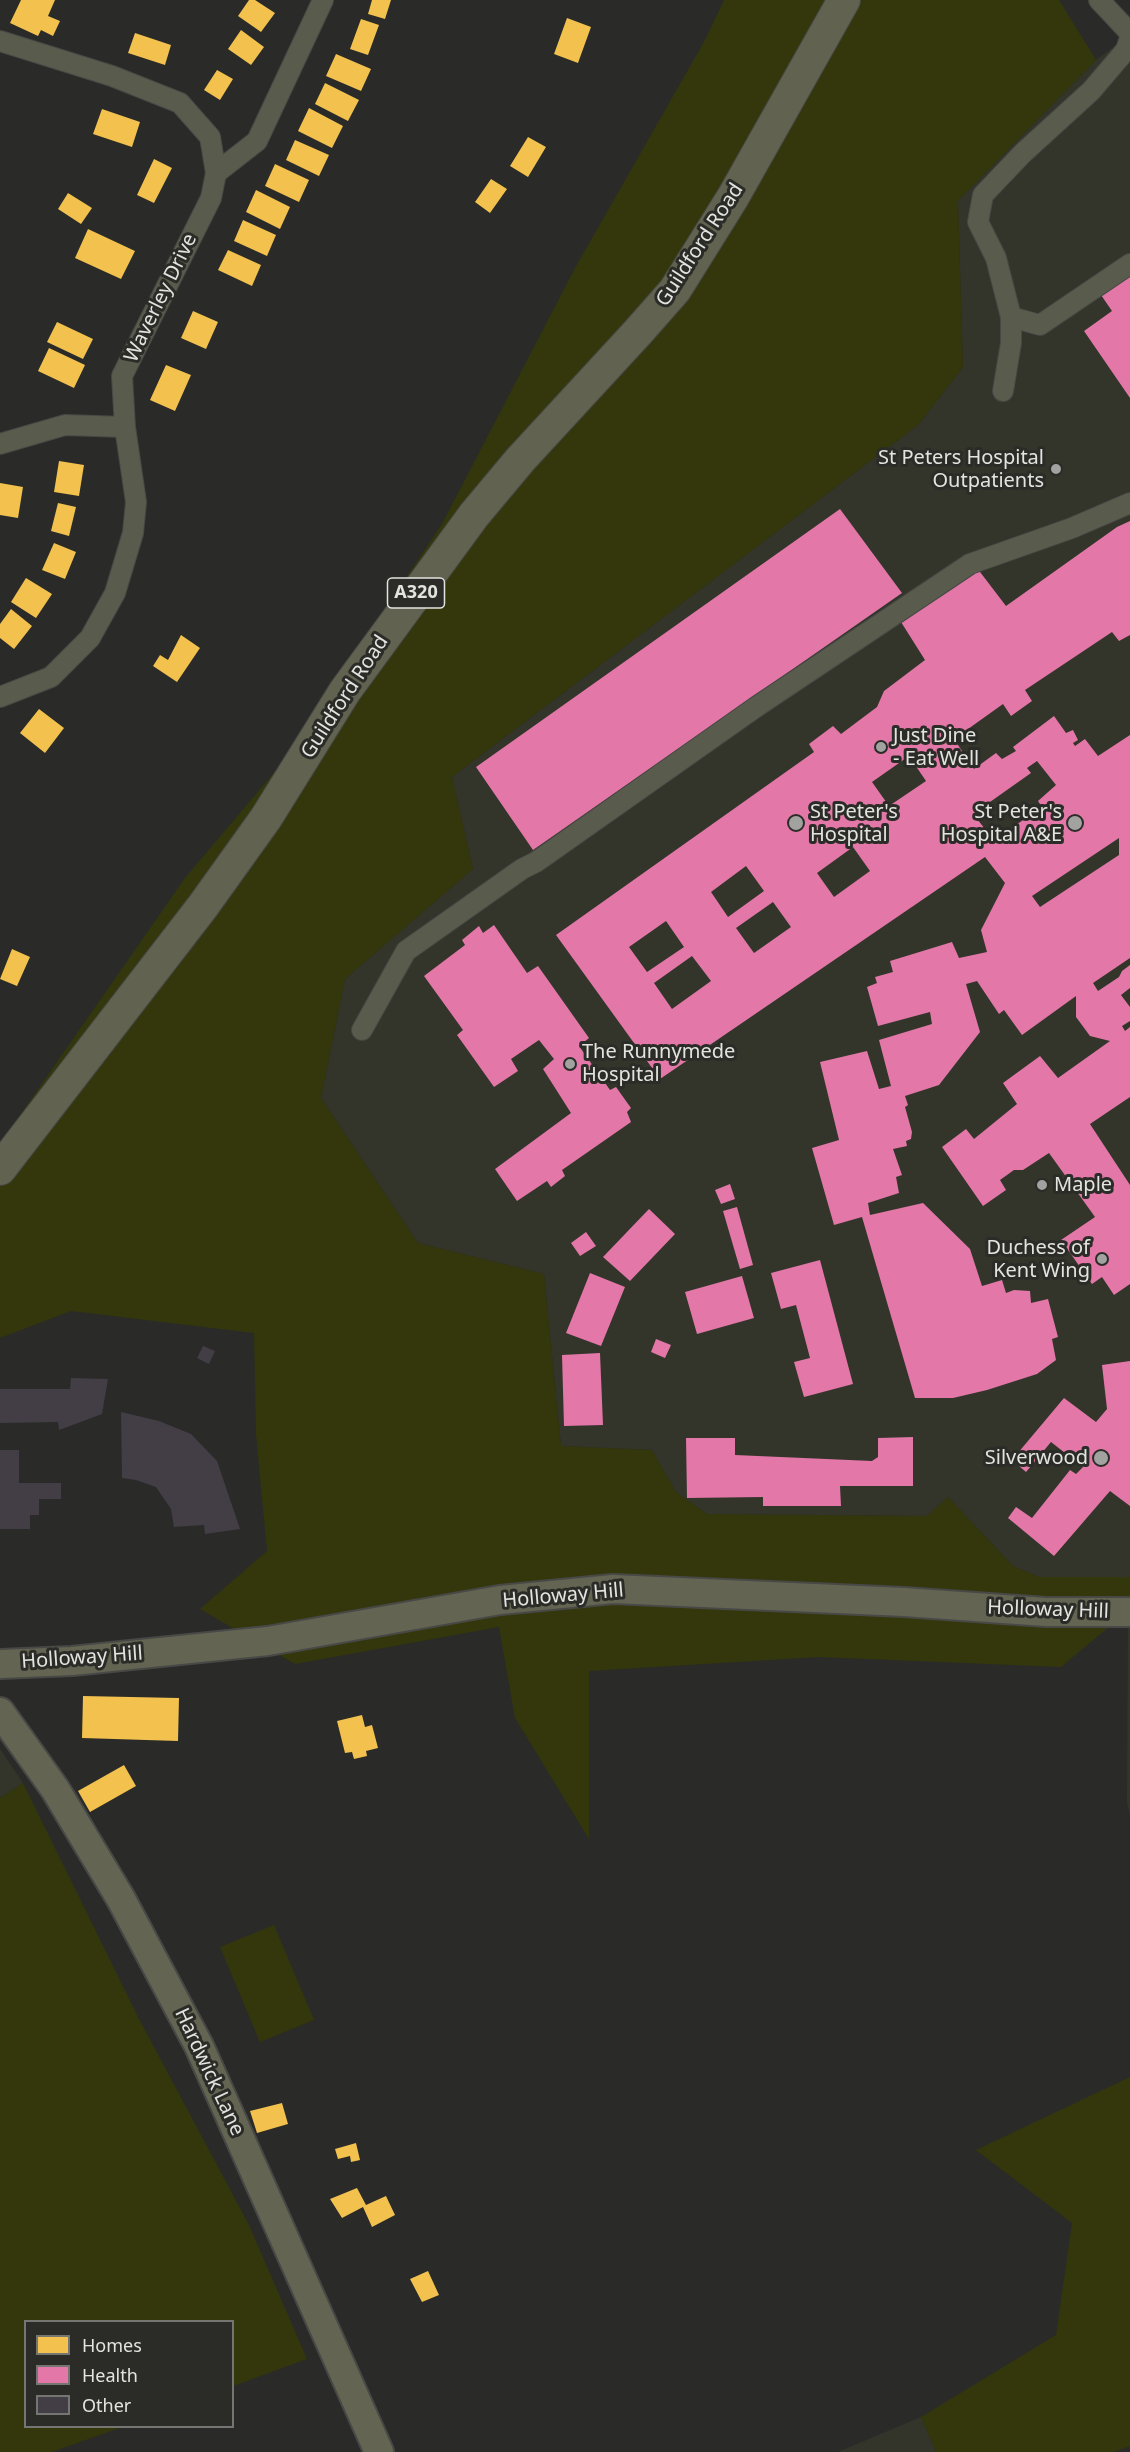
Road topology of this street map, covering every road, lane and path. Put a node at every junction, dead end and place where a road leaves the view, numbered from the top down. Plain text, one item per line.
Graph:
1 (323, 0) edge
2 (1099, 0) edge
3 (838, 6) edge
4 (1130, 33) edge
5 (1130, 38) edge
6 (0, 41) edge
7 (216, 173) junction
8 (1130, 264) edge
9 (1011, 317) junction
10 (1003, 391) dead end
11 (125, 427) junction
12 (0, 444) edge
13 (1130, 503) edge
14 (0, 697) edge
15 (362, 1030) dead end
16 (0, 1169) edge
17 (1130, 1611) edge
18 (0, 1664) edge
19 (0, 1712) edge
20 (379, 2452) edge

1 - 7 street
2 - 4 street
3 - 16 main road, Guildford Road / A320
5 - 9 street
6 - 7 street, Waverley Drive
7 - 11 street, Waverley Drive
8 - 9 street
9 - 10 street
11 - 12 street
11 - 14 street, Waverley Drive
13 - 15 street
17 - 18 main road, Holloway Hill
19 - 20 main road, Hardwick Lane

